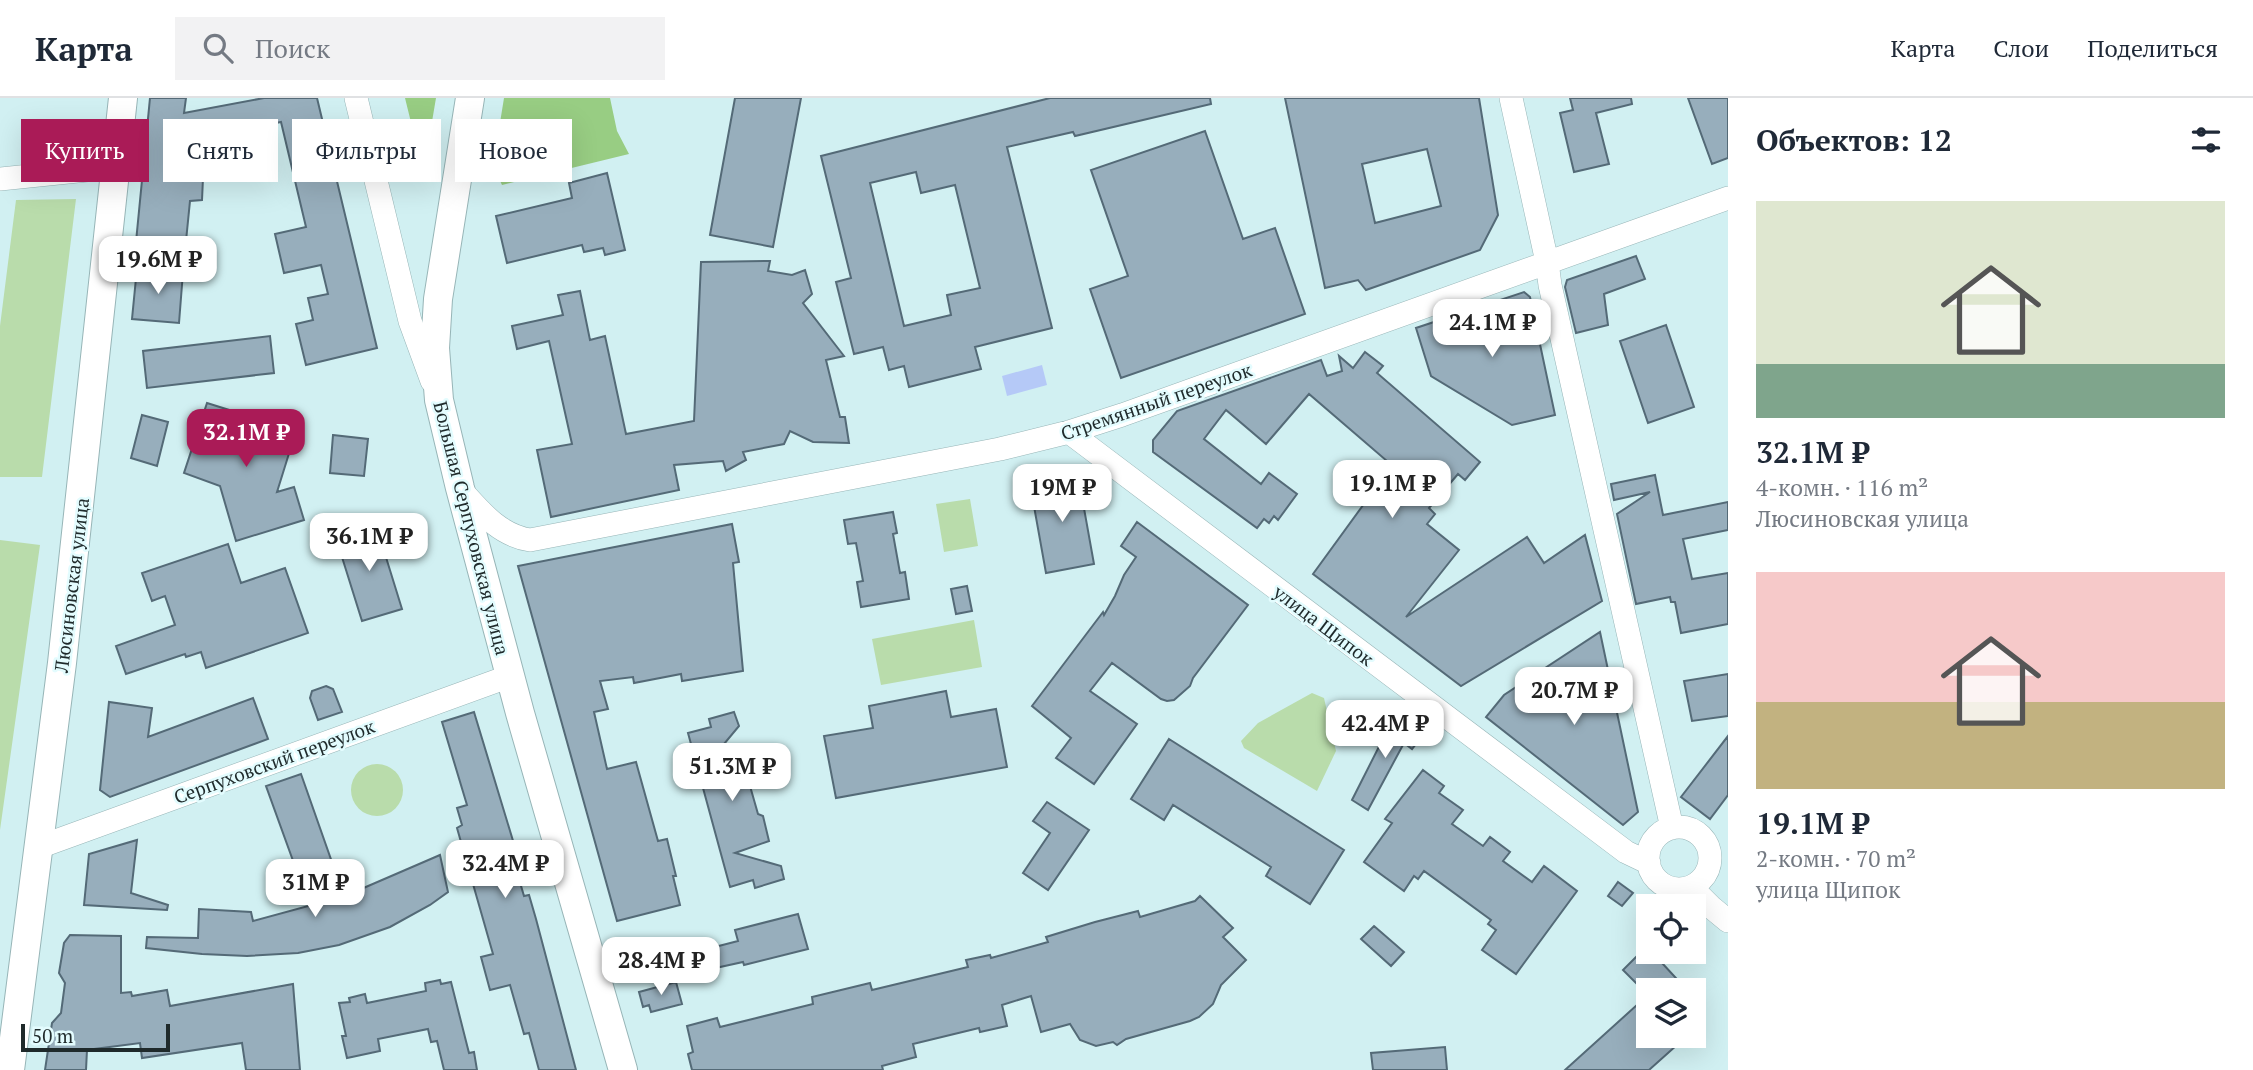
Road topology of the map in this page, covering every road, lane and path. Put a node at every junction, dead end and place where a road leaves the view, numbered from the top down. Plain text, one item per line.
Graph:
1 (123, 98) edge
2 (356, 98) edge
3 (470, 98) edge
4 (1511, 98) edge
5 (121, 119) edge
6 (21, 177) edge
7 (0, 179) edge
8 (114, 182) edge
9 (1728, 198) edge
10 (1547, 262) junction
11 (439, 400) junction
12 (1069, 432) junction
13 (460, 488) junction
14 (510, 676) junction
15 (1672, 828) junction
16 (39, 847) junction
17 (1719, 852) edge
18 (1649, 863) junction
19 (1691, 887) junction
20 (1728, 921) edge
21 (9, 1070) edge
22 (623, 1070) edge

1 - 5 main road, Люсиновская улица
2 - 11 street
3 - 11 main road, Большая Серпуховская улица
4 - 10 street
6 - 7 street
8 - 16 main road, Люсиновская улица
9 - 10 street, Стремянный переулок
10 - 12 street, Стремянный переулок
10 - 15 street
11 - 13 main road, Большая Серпуховская улица
12 - 13 street, Стремянный переулок
12 - 18 street, улица Щипок
13 - 14 main road, Большая Серпуховская улица
14 - 16 street, Серпуховский переулок
14 - 22 main road, Большая Серпуховская улица
15 - 17 street
15 - 18 street
16 - 21 main road, Люсиновская улица
17 - 19 street
18 - 19 street
19 - 20 street

